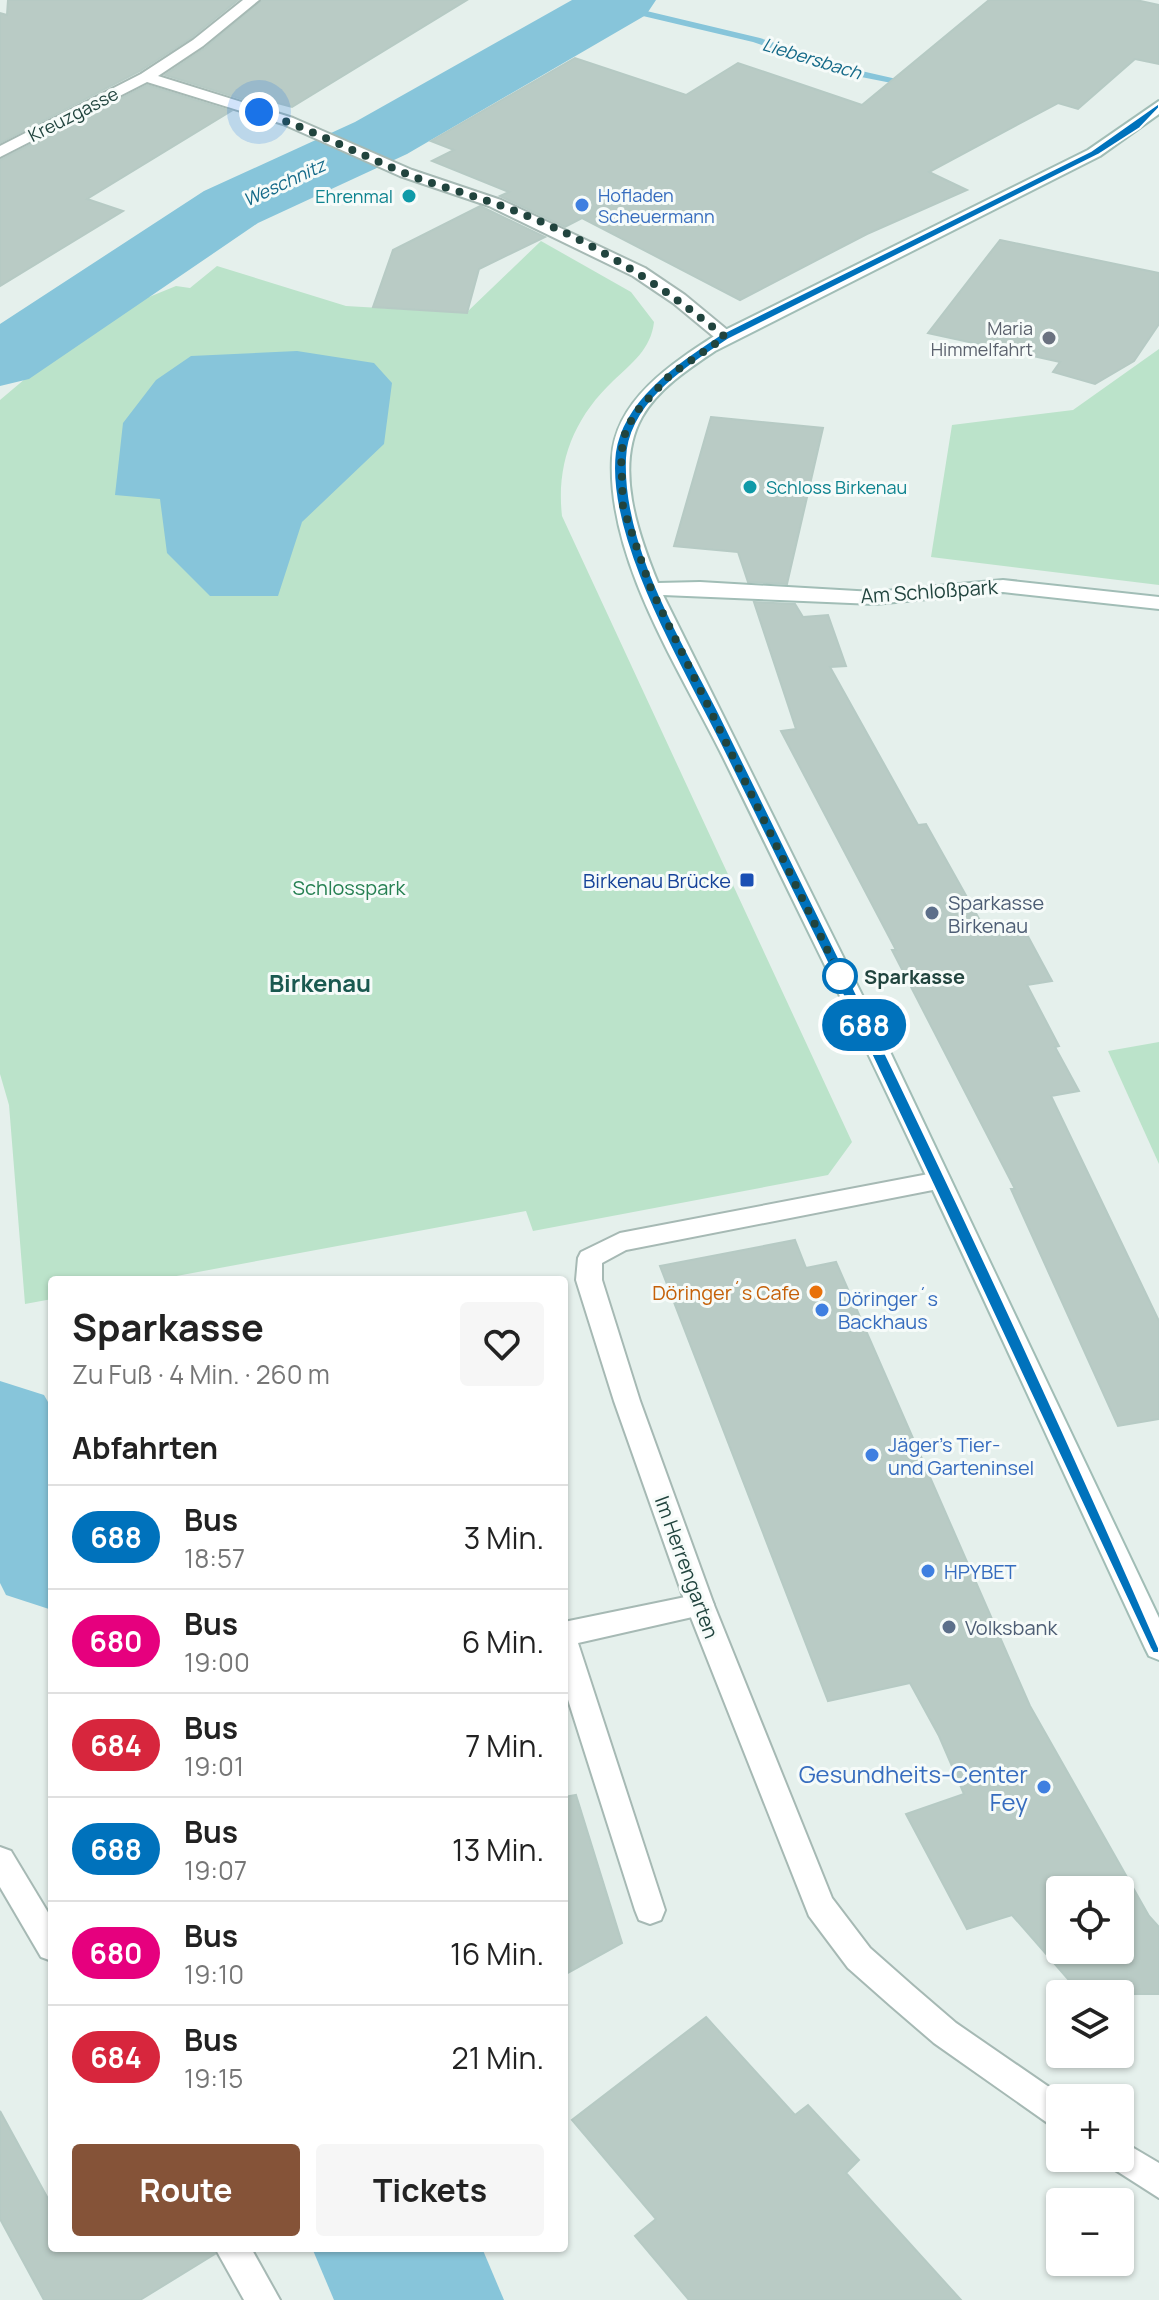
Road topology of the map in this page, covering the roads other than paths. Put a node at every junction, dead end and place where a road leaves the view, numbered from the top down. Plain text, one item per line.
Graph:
1 (252, 0) edge
2 (146, 77) junction
3 (1159, 106) edge
4 (0, 152) edge
5 (725, 337) junction
6 (651, 589) junction
7 (1159, 603) edge
8 (939, 1181) junction
9 (700, 1605) junction
10 (568, 1633) edge
11 (1159, 1648) edge
12 (568, 1655) edge
13 (0, 1860) edge
14 (650, 1910) dead end
15 (48, 1940) edge
16 (1046, 2103) edge
17 (1134, 2165) edge
18 (1159, 2182) edge
19 (234, 2252) edge
20 (263, 2300) edge

1 - 2 street, Kreuzgasse
2 - 4 street, Kreuzgasse
2 - 5 street
3 - 5 street
5 - 6 street
6 - 7 street, Am Schloßpark
6 - 8 street
8 - 9 street, Im Herrengarten
8 - 11 street
9 - 10 street
9 - 16 street, Im Herrengarten
12 - 14 street
13 - 15 street
17 - 18 street
19 - 20 street

